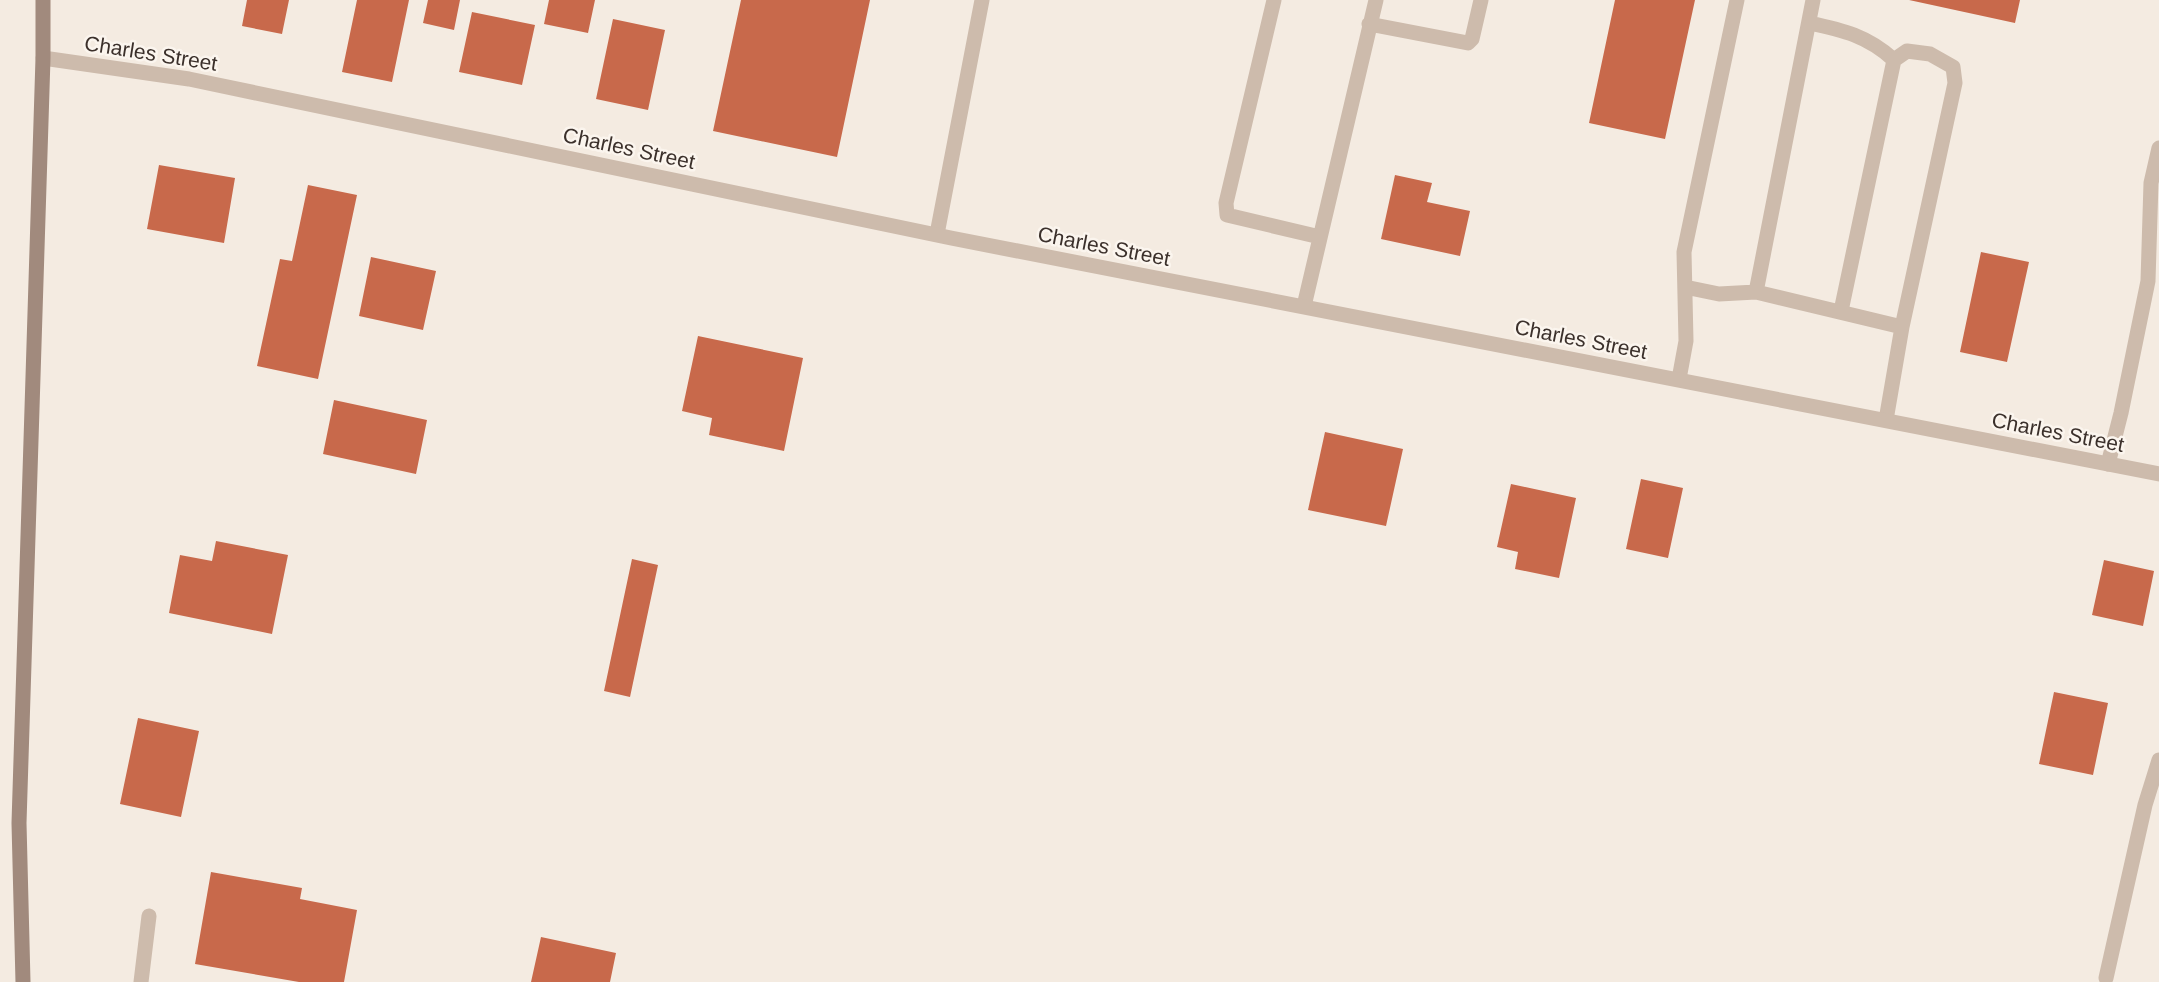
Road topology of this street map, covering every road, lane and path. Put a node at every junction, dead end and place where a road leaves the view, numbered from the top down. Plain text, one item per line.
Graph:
1 (42, 0) edge
2 (982, 0) edge
3 (1274, 0) edge
4 (1376, 0) edge
5 (1481, 0) edge
6 (1737, 0) edge
7 (1813, 0) edge
8 (1809, 23) junction
9 (1369, 24) junction
10 (43, 58) junction
11 (1894, 60) junction
12 (2159, 148) edge
13 (937, 234) junction
14 (1320, 237) junction
15 (1686, 287) junction
16 (1756, 292) junction
17 (1304, 306) junction
18 (1841, 311) junction
19 (1902, 327) junction
20 (1679, 379) junction
21 (1886, 420) junction
22 (2108, 464) junction
23 (2159, 474) edge
24 (2159, 760) edge
25 (150, 916) dead end
26 (2106, 978) dead end
27 (23, 982) edge
28 (141, 982) edge

1 - 10 main road
2 - 13 street
3 - 14 street
4 - 9 street
5 - 9 street
6 - 15 street
7 - 8 street
8 - 11 street
8 - 16 street
9 - 14 street
10 - 13 street, Charles Street
10 - 27 main road
11 - 18 street
11 - 19 street
12 - 22 street
13 - 17 street, Charles Street
14 - 17 street
15 - 16 street
15 - 20 street
16 - 18 street
17 - 20 street, Charles Street
18 - 19 street
19 - 21 street
20 - 21 street, Charles Street
21 - 22 street, Charles Street
22 - 23 street, Charles Street
24 - 26 street
25 - 28 street

